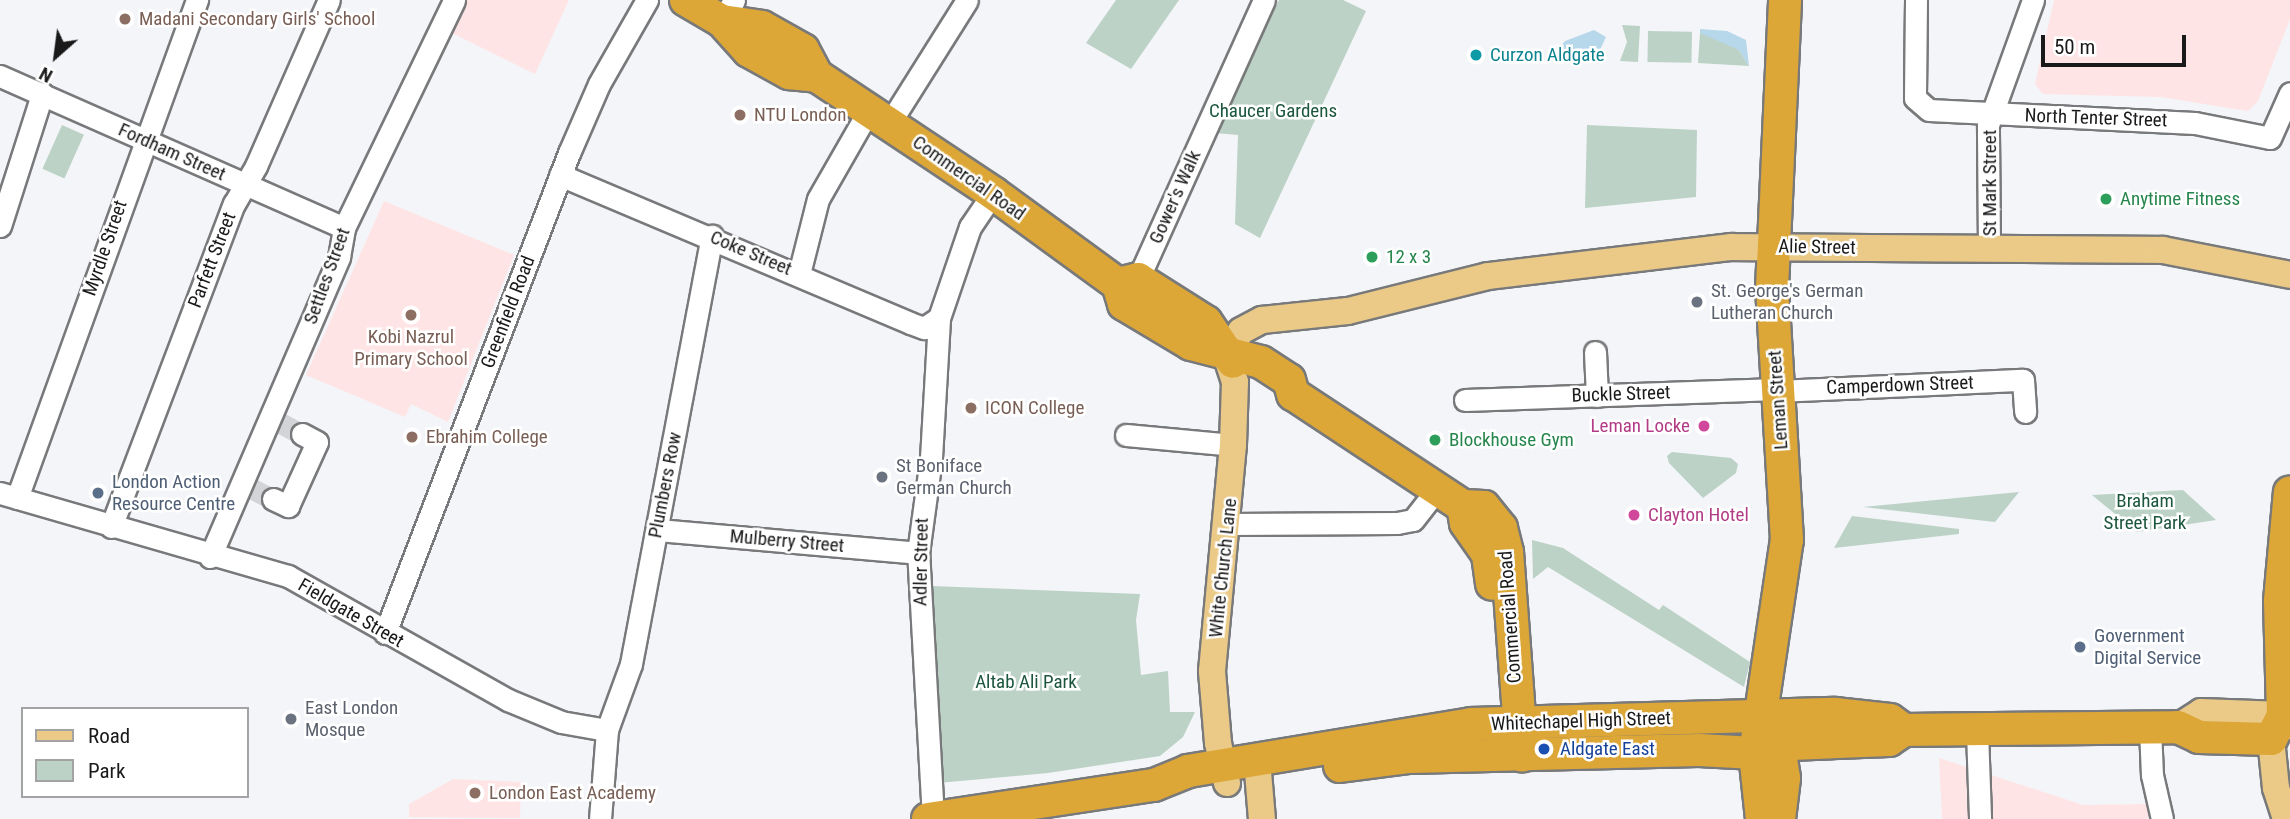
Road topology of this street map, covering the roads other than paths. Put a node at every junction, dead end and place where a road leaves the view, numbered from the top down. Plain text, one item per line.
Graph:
1 (197, 0) edge
2 (329, 0) edge
3 (454, 0) edge
4 (647, 0) edge
5 (686, 0) edge
6 (967, 0) edge
7 (1264, 0) edge
8 (1786, 0) edge
9 (1916, 0) edge
10 (2033, 0) edge
11 (728, 10) edge
12 (0, 76) edge
13 (2290, 93) edge
14 (42, 94) junction
15 (1992, 114) junction
16 (879, 117) junction
17 (143, 139) junction
18 (560, 175) junction
19 (246, 184) junction
20 (993, 193) junction
21 (0, 226) edge
22 (344, 228) junction
23 (712, 236) junction
24 (1772, 246) junction
25 (1989, 248) junction
26 (799, 274) junction
27 (2290, 275) edge
28 (1128, 282) junction
29 (939, 318) junction
30 (1595, 352) dead end
31 (1226, 354) junction
32 (1777, 390) junction
33 (1597, 396) junction
34 (1465, 400) dead end
35 (2025, 412) dead end
36 (302, 434) dead end
37 (1126, 435) dead end
38 (1233, 445) junction
39 (2290, 492) edge
40 (8, 496) edge
41 (1450, 497) junction
42 (273, 499) dead end
43 (1229, 524) junction
44 (111, 527) junction
45 (657, 530) junction
46 (918, 554) junction
47 (210, 556) junction
48 (385, 633) junction
49 (1510, 723) junction
50 (2285, 726) edge
51 (2164, 727) junction
52 (607, 730) junction
53 (1903, 730) junction
54 (1977, 731) junction
55 (1768, 742) junction
56 (1515, 756) junction
57 (1259, 770) junction
58 (1225, 774) junction
59 (600, 819) edge
60 (931, 819) edge
61 (1262, 819) edge
62 (1762, 819) edge
63 (1779, 819) edge
64 (1980, 819) edge
65 (2162, 819) edge
66 (2286, 819) edge

1 - 17 street, Myrdle Street
2 - 19 street, Parfett Street
3 - 22 street, Settles Street
4 - 18 street, Greenfield Road
5 - 11 highway, Commercial Road
6 - 16 street
7 - 28 street, Gower's Walk
8 - 24 highway, Leman Street
9 - 15 street, North Tenter Street
10 - 15 street, St Mark Street
11 - 16 highway, Commercial Road
12 - 14 street, Fordham Street
13 - 15 street, North Tenter Street
14 - 17 street, Fordham Street
14 - 21 street
15 - 25 street, St Mark Street
16 - 20 highway, Commercial Road
16 - 26 street
17 - 19 street, Fordham Street
17 - 40 street, Myrdle Street
18 - 23 street, Coke Street
18 - 48 street, Greenfield Road
19 - 22 street, Fordham Street
19 - 44 street, Parfett Street
20 - 28 highway, Commercial Road
20 - 29 street, Adler Street
22 - 47 street, Settles Street
23 - 26 street, Coke Street
23 - 45 street, Plumbers Row
24 - 25 main road, Alie Street
24 - 31 main road, Alie Street
24 - 32 highway, Leman Street
25 - 27 main road, Alie Street
26 - 29 street, Coke Street
28 - 31 highway, Commercial Road
29 - 46 street, Adler Street
30 - 33 street
31 - 38 main road, White Church Lane
31 - 41 highway, Commercial Road
32 - 33 street, Buckle Street
32 - 35 street, Camperdown Street
32 - 55 highway, Leman Street
33 - 34 street, Buckle Street
36 - 42 street
37 - 38 street
38 - 43 main road, White Church Lane
39 - 50 highway
40 - 44 street, Fieldgate Street
41 - 43 street
41 - 49 highway, Commercial Road
43 - 58 main road, White Church Lane
44 - 47 street, Fieldgate Street
45 - 46 street, Mulberry Street
45 - 52 street, Plumbers Row
46 - 60 street, Adler Street
47 - 48 street, Fieldgate Street
48 - 52 street, Fieldgate Street
49 - 55 highway, Whitechapel High Street
49 - 56 highway, Commercial Road
49 - 57 highway, Whitechapel High Street
50 - 51 highway, Whitechapel High Street
50 - 66 main road
51 - 54 highway, Whitechapel High Street
51 - 65 street
52 - 59 street
53 - 54 highway, Whitechapel High Street
53 - 55 highway, Whitechapel High Street
53 - 55 highway, Whitechapel High Street
54 - 64 street
55 - 56 highway, Whitechapel High Street
55 - 62 highway
55 - 63 highway
56 - 57 highway, Whitechapel High Street
57 - 58 highway
57 - 61 main road
58 - 60 highway

